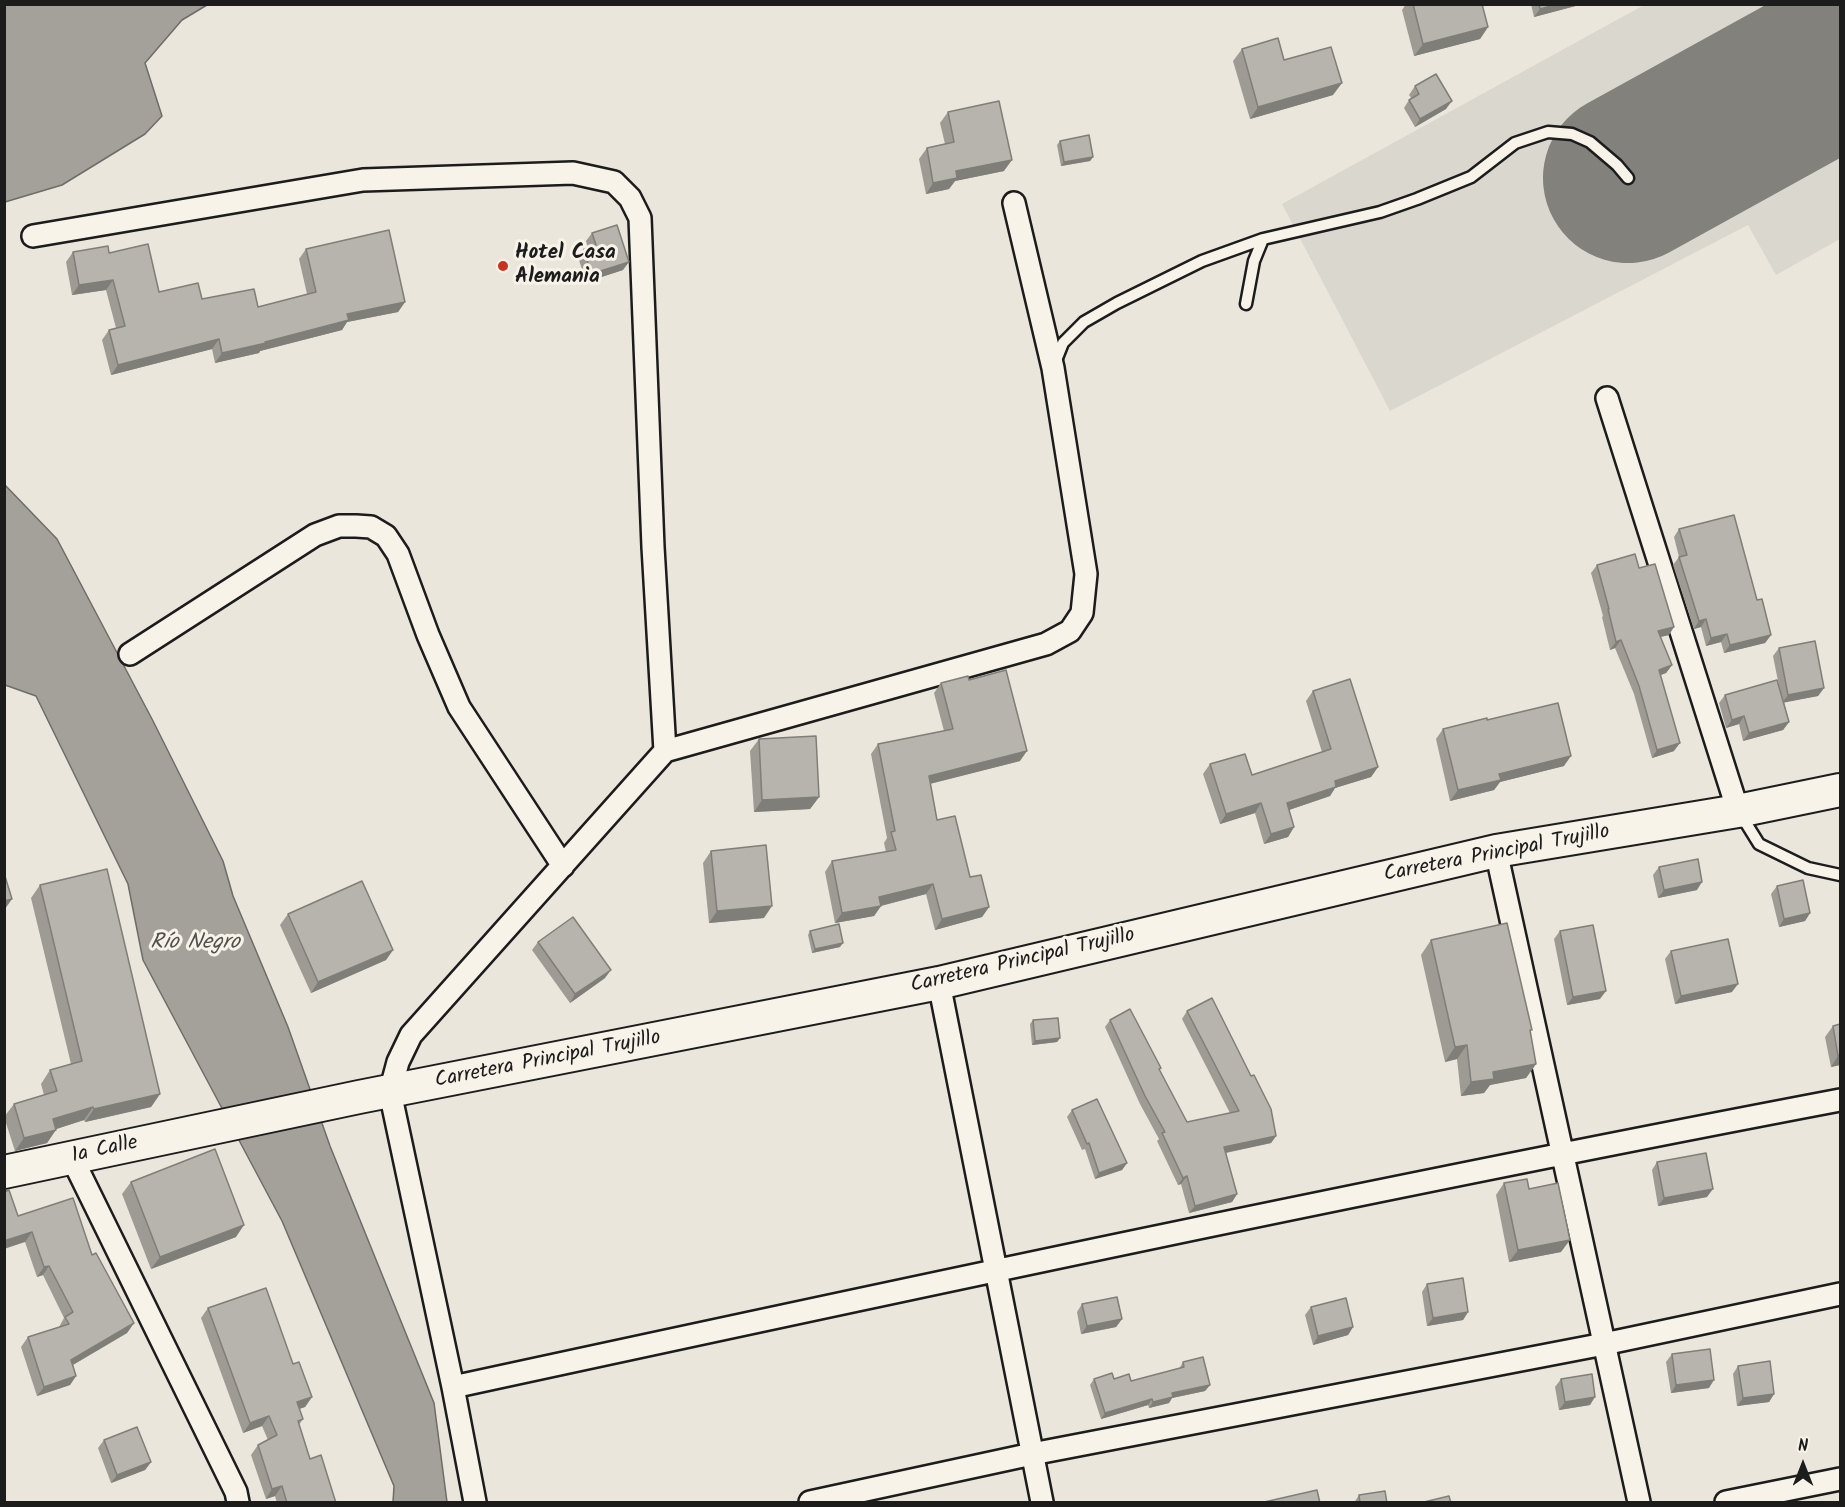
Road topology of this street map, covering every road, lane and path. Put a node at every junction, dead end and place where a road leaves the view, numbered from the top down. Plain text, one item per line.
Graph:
1 (1628, 178) dead end
2 (1014, 203) dead end
3 (33, 236) dead end
4 (1263, 239) junction
5 (1246, 304) dead end
6 (1053, 368) junction
7 (1607, 398) dead end
8 (130, 654) dead end
9 (665, 751) junction
10 (1840, 790) edge
11 (1738, 811) junction
12 (1496, 851) junction
13 (562, 866) junction
14 (1840, 875) edge
15 (939, 982) junction
16 (390, 1092) junction
17 (1840, 1100) edge
18 (206, 1130) joint
19 (1562, 1153) junction
20 (72, 1158) junction
21 (4, 1172) edge
22 (996, 1270) junction
23 (1840, 1294) edge
24 (1604, 1344) junction
25 (453, 1387) junction
26 (1032, 1454) junction
27 (1840, 1479) edge
28 (238, 1503) edge
29 (475, 1503) edge
30 (810, 1503) edge
31 (1042, 1503) edge
32 (1639, 1503) edge
33 (1726, 1503) edge

1 - 4 lane
2 - 6 street
3 - 9 street
4 - 5 lane
4 - 6 lane
6 - 9 street
7 - 11 street
8 - 13 street
9 - 13 street
10 - 11 main road, Carretera Principal Trujillo
11 - 12 main road, Carretera Principal Trujillo
11 - 14 lane
12 - 15 main road, Carretera Principal Trujillo
12 - 19 street
13 - 16 street
15 - 16 main road, Carretera Principal Trujillo
15 - 22 street
16 - 18 main road, Carretera Principal Trujillo
16 - 25 street
17 - 19 street
18 - 20 main road, 1a Calle
19 - 22 street
19 - 24 street
20 - 21 main road, 1a Calle
20 - 28 street
22 - 25 street
22 - 26 street
23 - 24 street
24 - 26 street
24 - 32 street
25 - 29 street
26 - 30 street
26 - 31 street
27 - 33 street

